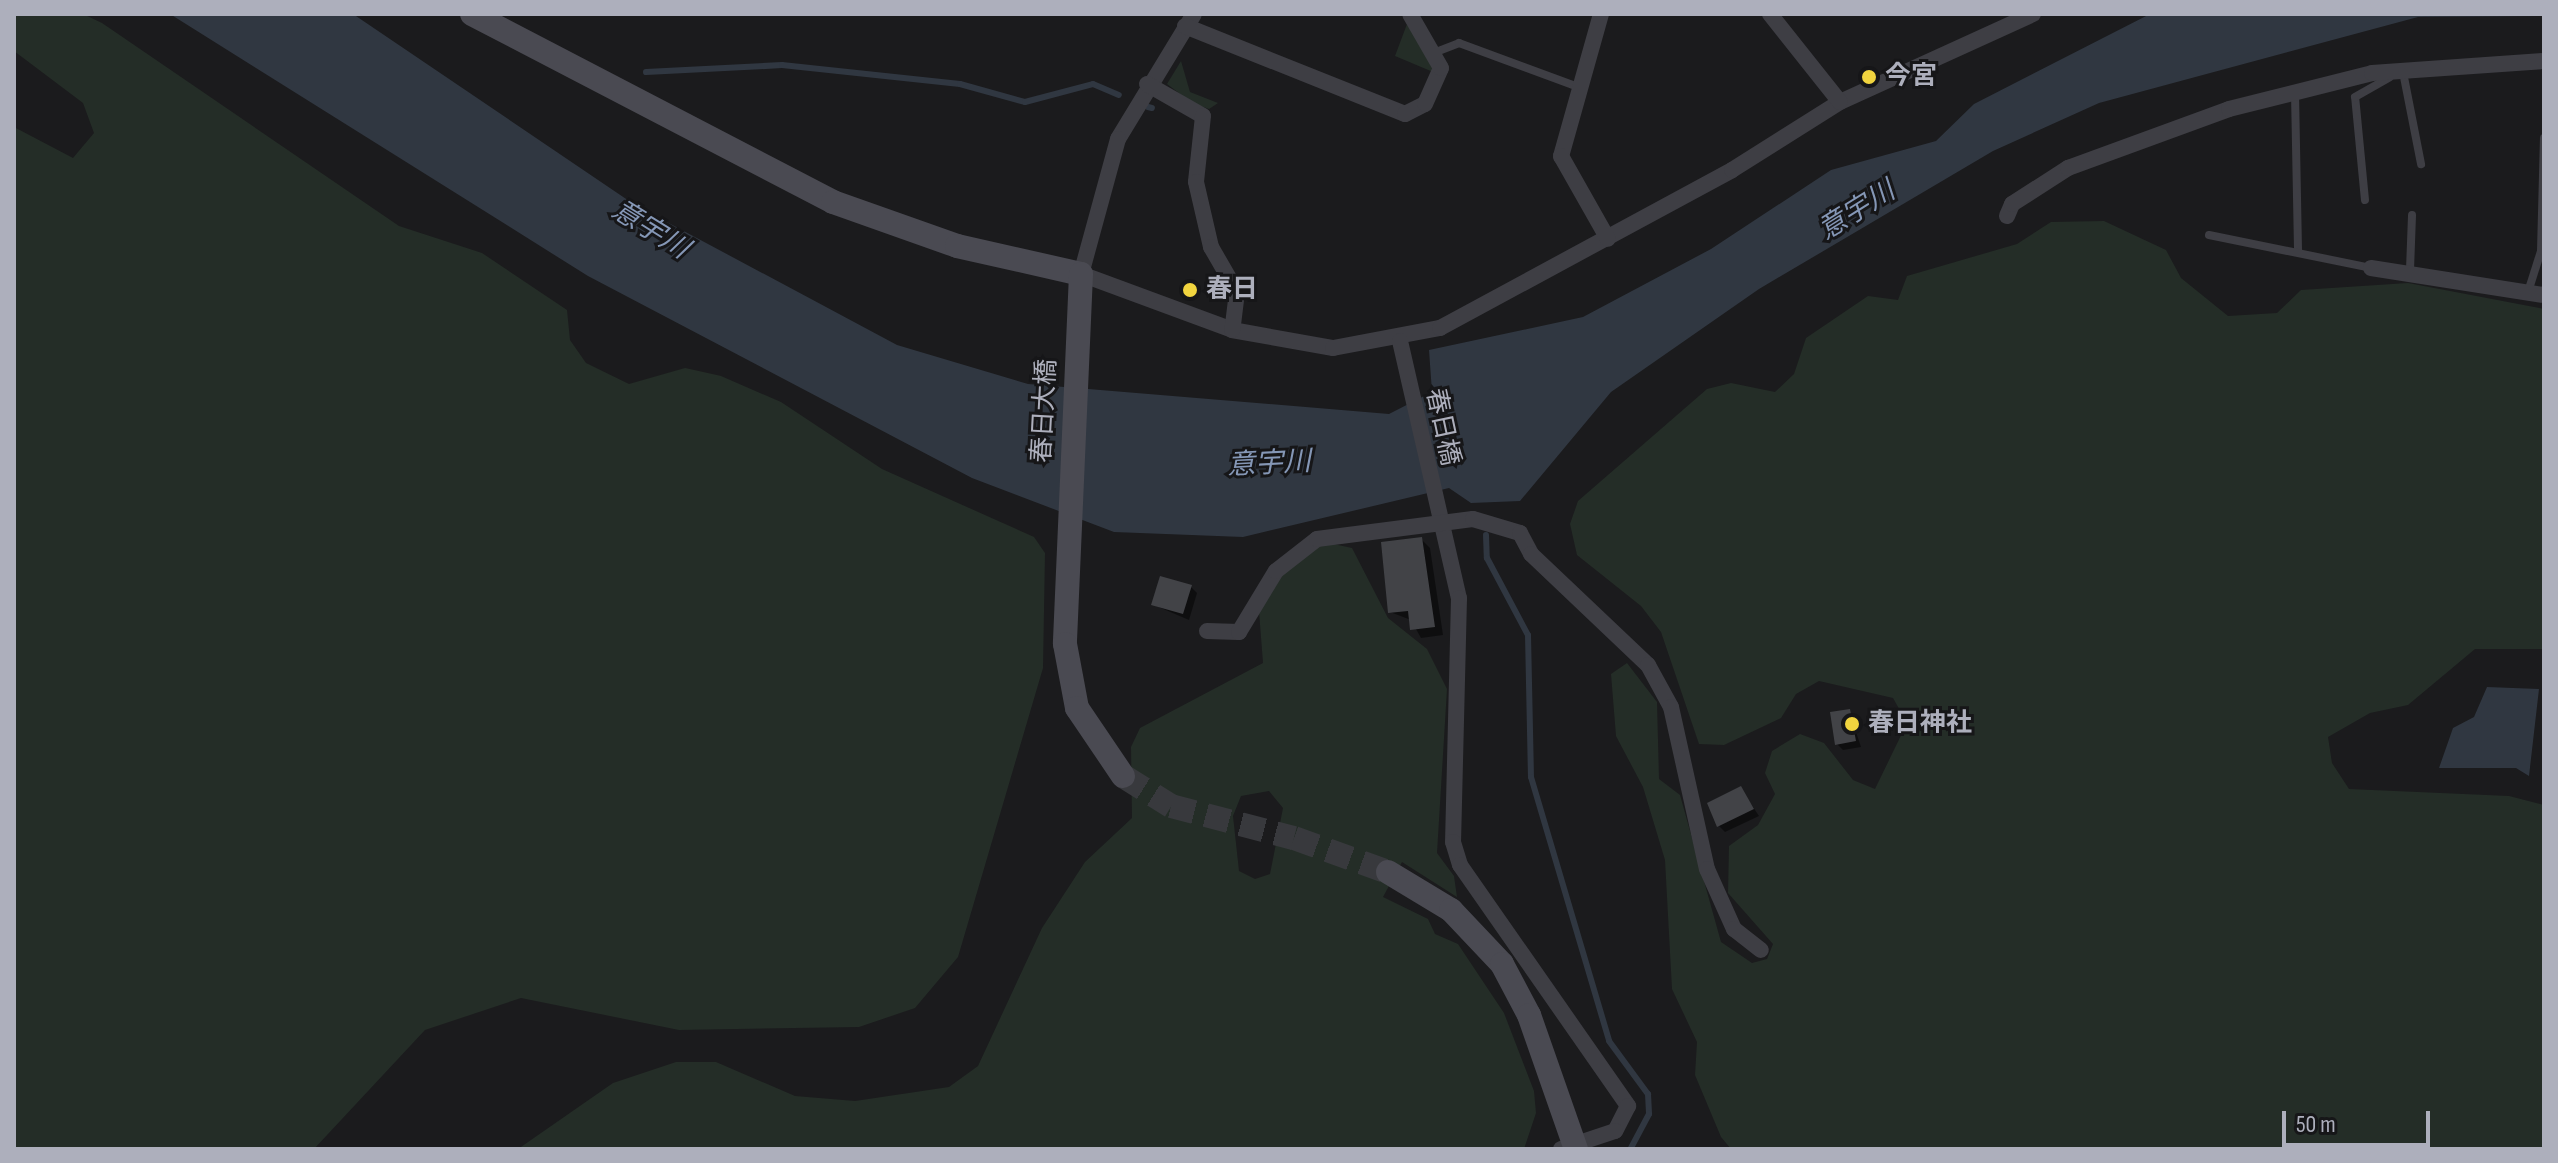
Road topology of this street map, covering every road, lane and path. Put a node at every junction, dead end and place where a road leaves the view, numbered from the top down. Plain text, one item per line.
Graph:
1 (472, 14) edge
2 (1410, 14) edge
3 (1601, 14) edge
4 (1770, 14) edge
5 (2033, 14) edge
6 (1189, 20) edge
7 (1436, 52) junction
8 (2544, 61) edge
9 (2405, 71) junction
10 (1147, 84) junction
11 (1581, 88) junction
12 (2295, 93) junction
13 (1840, 102) junction
14 (2544, 138) edge
15 (2421, 164) dead end
16 (2365, 200) dead end
17 (2412, 215) dead end
18 (2007, 216) dead end
19 (2209, 235) dead end
20 (1608, 239) junction
21 (2298, 252) junction
22 (2371, 268) joint
23 (2410, 270) junction
24 (1080, 282) junction
25 (2536, 294) edge
26 (1232, 330) junction
27 (1401, 348) junction
28 (1437, 516) junction
29 (1207, 631) dead end
30 (1123, 776) tunnel mouth
31 (1388, 872) tunnel mouth
32 (1761, 950) dead end
33 (1571, 1147) edge

1 - 24 street
2 - 7 street
3 - 11 street
4 - 13 street
5 - 13 street
6 - 7 street
6 - 10 street
7 - 11 lane
8 - 9 street
9 - 12 street
9 - 15 lane
9 - 16 lane
10 - 24 street
10 - 26 street
11 - 20 street
12 - 18 street
12 - 21 lane
13 - 20 street
14 - 25 lane
17 - 23 lane
19 - 21 lane
20 - 27 street
21 - 22 lane
22 - 23 street
23 - 25 street
24 - 26 street
24 - 30 street, 春日大橋
26 - 27 street
27 - 28 street, 春日橋
28 - 29 street
28 - 32 street
28 - 33 street, 春日橋
31 - 33 street

